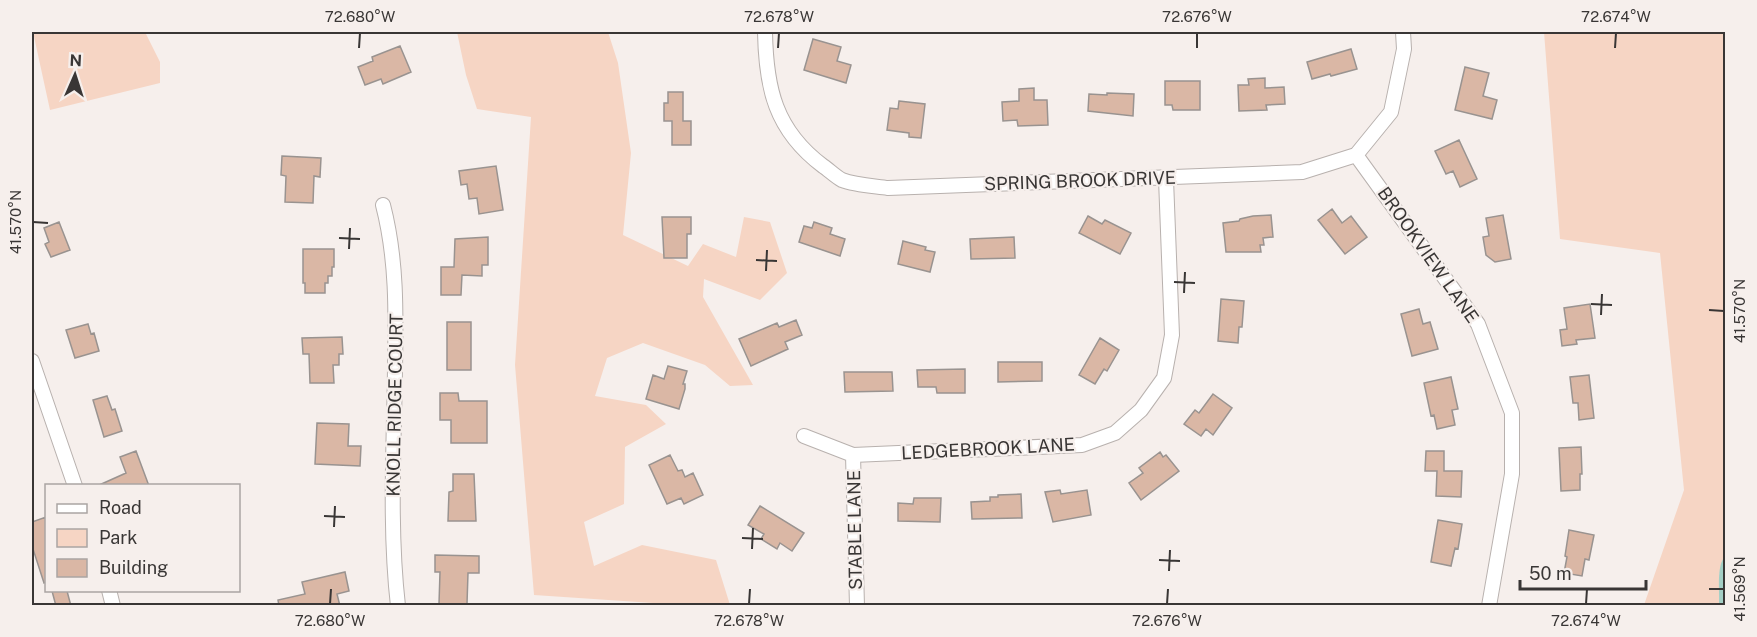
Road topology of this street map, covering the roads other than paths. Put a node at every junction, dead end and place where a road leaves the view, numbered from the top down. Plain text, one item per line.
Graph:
1 (765, 32) edge
2 (1403, 32) edge
3 (1356, 155) junction
4 (1166, 178) junction
5 (383, 206) dead end
6 (32, 361) edge
7 (804, 436) dead end
8 (853, 455) junction
9 (74, 484) edge
10 (398, 606) edge
11 (857, 606) edge
12 (1489, 606) edge

1 - 4 street, SPRING BROOK DRIVE
2 - 3 street
3 - 4 street, SPRING BROOK DRIVE
3 - 12 street, BROOKVIEW LANE
4 - 8 street, LEDGEBROOK LANE
5 - 10 street, KNOLL RIDGE COURT
6 - 9 street
7 - 8 street, LEDGEBROOK LANE
8 - 11 street, STABLE LANE

